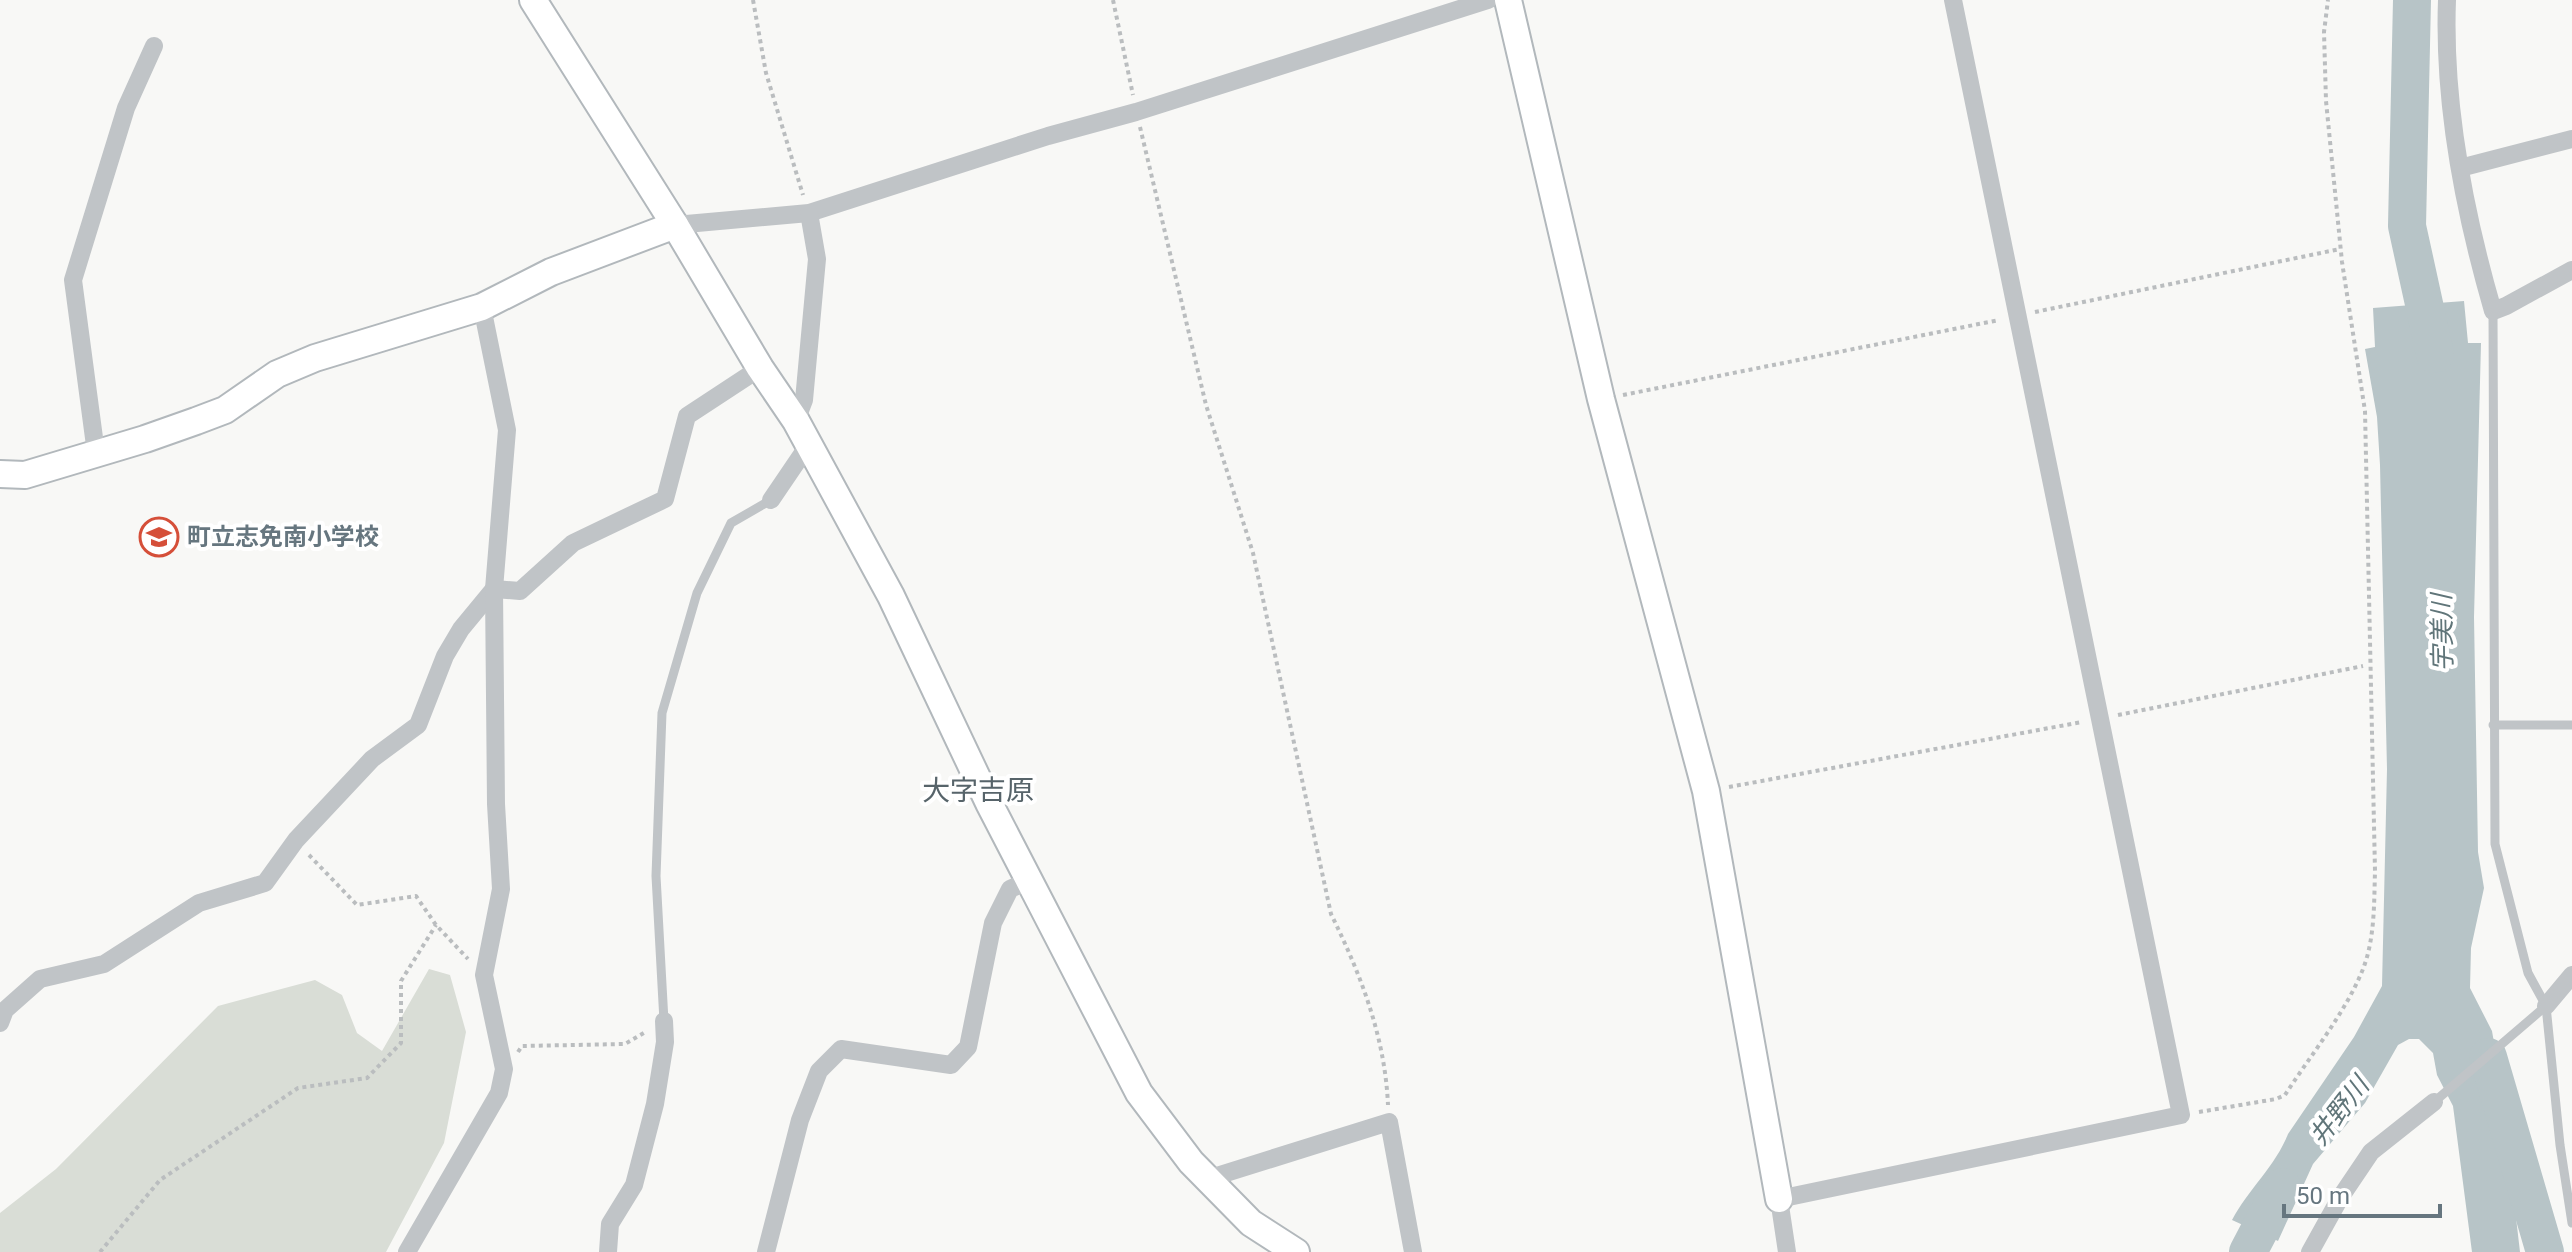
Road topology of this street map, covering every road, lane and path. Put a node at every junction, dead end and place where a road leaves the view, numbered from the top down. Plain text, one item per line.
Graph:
1 (533, 0) edge
2 (753, 0) edge
3 (1113, 0) edge
4 (1488, 0) edge
5 (1508, 0) edge
6 (1953, 0) edge
7 (2328, 0) edge
8 (2447, 0) edge
9 (154, 46) dead end
10 (1136, 112) junction
11 (2572, 139) edge
12 (2460, 168) junction
13 (809, 213) junction
14 (675, 225) junction
15 (2341, 249) junction
16 (2572, 270) edge
17 (482, 307) junction
18 (2493, 311) junction
19 (2019, 316) junction
20 (760, 368) junction
21 (1601, 399) junction
22 (796, 421) junction
23 (809, 444) junction
24 (96, 453) junction
25 (0, 474) edge
26 (771, 500) joint
27 (494, 589) junction
28 (2363, 666) dead end
29 (2101, 719) junction
30 (2493, 725) junction
31 (2572, 725) edge
32 (1706, 791) junction
33 (296, 840) junction
34 (1030, 880) junction
35 (436, 925) junction
36 (484, 975) junction
37 (2572, 975) edge
38 (2546, 1006) junction
39 (664, 1021) junction
40 (0, 1023) edge
41 (504, 1069) junction
42 (2434, 1102) joint
43 (2181, 1115) junction
44 (1389, 1122) junction
45 (1207, 1179) junction
46 (1779, 1199) junction
47 (2572, 1223) edge
48 (100, 1252) edge
49 (407, 1252) edge
50 (608, 1252) edge
51 (766, 1252) edge
52 (1296, 1252) edge
53 (1413, 1252) edge
54 (1787, 1252) edge
55 (2310, 1252) edge

1 - 14 street
2 - 13 path
3 - 10 path
4 - 10 street
5 - 21 street
6 - 19 street
7 - 15 path
8 - 12 street
9 - 24 street
10 - 13 street
10 - 44 path
11 - 12 street
12 - 18 street
13 - 14 street
13 - 22 street
14 - 17 street
14 - 20 street
15 - 19 path
15 - 43 path
16 - 18 street
17 - 24 street
17 - 27 street
18 - 30 lane
19 - 21 path
19 - 29 street
20 - 22 street
20 - 27 street
21 - 32 street
22 - 23 street
23 - 26 street
23 - 34 street
24 - 25 street
26 - 39 lane
27 - 33 street
27 - 36 street
28 - 29 path
29 - 32 path
29 - 43 street
30 - 31 lane
30 - 38 lane
32 - 46 street
33 - 35 path
33 - 40 street
34 - 45 street
34 - 51 street
35 - 36 path
35 - 48 path
36 - 41 street
37 - 38 street
38 - 42 lane
38 - 47 lane
39 - 41 path
39 - 50 street
41 - 49 street
42 - 55 street
43 - 46 street
44 - 45 street
44 - 53 street
45 - 52 street
46 - 54 street

